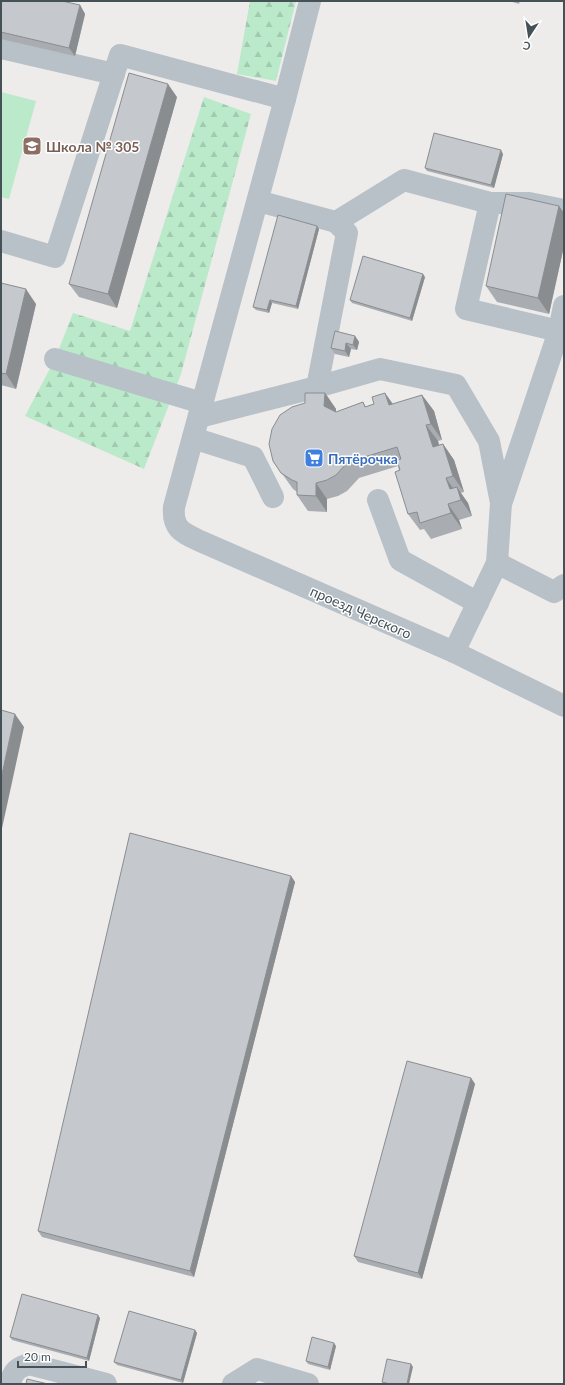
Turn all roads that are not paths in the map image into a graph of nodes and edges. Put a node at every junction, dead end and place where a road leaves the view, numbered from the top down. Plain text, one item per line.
1 (310, 1) edge
2 (1, 48) edge
3 (114, 74) junction
4 (285, 99) junction
5 (258, 201) junction
6 (490, 203) junction
7 (564, 210) edge
8 (336, 222) junction
9 (1, 241) edge
10 (564, 306) edge
11 (559, 332) junction
12 (55, 359) dead end
13 (317, 387) junction
14 (200, 410) junction
15 (193, 438) junction
16 (273, 497) dead end
17 (378, 500) dead end
18 (501, 503) junction
19 (497, 563) junction
20 (561, 593) edge
21 (478, 603) junction
22 (454, 652) junction
23 (564, 706) edge
24 (10, 1384) edge
25 (106, 1384) edge
26 (232, 1384) edge
27 (308, 1384) edge

1 - 4 street
2 - 3 street
3 - 4 street
3 - 9 street
4 - 5 street
5 - 8 street
5 - 14 street
6 - 7 street
6 - 8 street
6 - 11 street
8 - 13 street
10 - 11 street
11 - 18 street
12 - 14 street
13 - 14 street
13 - 18 street
14 - 15 street
15 - 16 street
15 - 22 street, проезд Черского
17 - 21 street
18 - 19 street
19 - 20 street
19 - 21 street
21 - 22 street
22 - 23 street, проезд Черского
24 - 25 street
26 - 27 street

